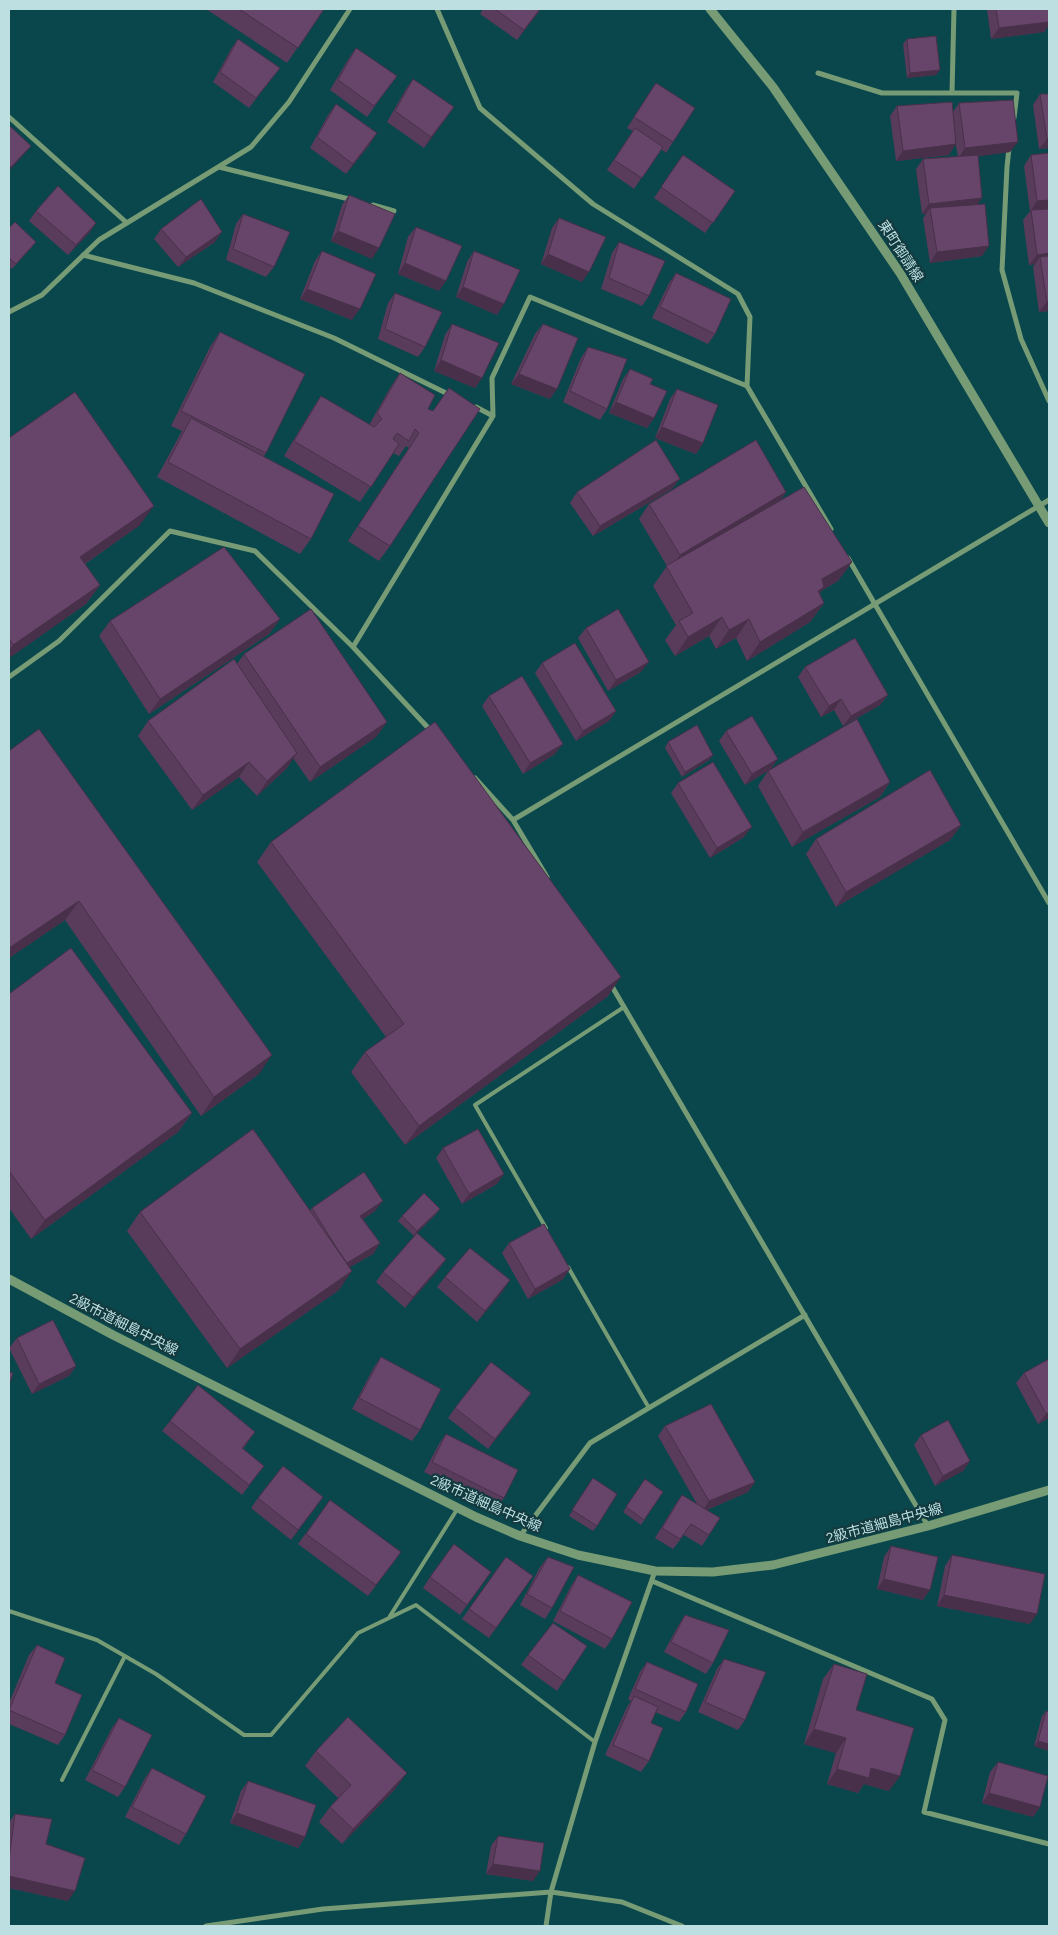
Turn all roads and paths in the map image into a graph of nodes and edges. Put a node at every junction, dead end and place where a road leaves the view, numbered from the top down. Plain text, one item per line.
1 (350, 9) edge
2 (437, 9) edge
3 (710, 9) edge
4 (954, 9) edge
5 (818, 73) dead end
6 (952, 93) junction
7 (9, 117) edge
8 (1013, 121) edge
9 (1011, 140) edge
10 (219, 167) junction
11 (359, 201) edge
12 (368, 204) edge
13 (394, 211) edge
14 (127, 223) junction
15 (83, 255) junction
16 (9, 312) edge
17 (746, 386) junction
18 (458, 399) edge
19 (1049, 401) edge
20 (467, 403) edge
21 (493, 416) junction
22 (1049, 500) edge
23 (1039, 505) junction
24 (1049, 523) edge
25 (835, 537) edge
26 (845, 554) edge
27 (874, 604) junction
28 (353, 647) junction
29 (9, 677) edge
30 (433, 733) edge
31 (473, 776) edge
32 (513, 820) junction
33 (549, 879) edge
34 (1049, 903) edge
35 (609, 982) edge
36 (624, 1007) junction
37 (549, 1235) edge
38 (564, 1261) edge
39 (9, 1279) edge
40 (805, 1315) junction
41 (649, 1408) junction
42 (1049, 1490) edge
43 (458, 1508) junction
44 (928, 1526) junction
45 (520, 1536) junction
46 (655, 1571) junction
47 (652, 1581) junction
48 (9, 1611) edge
49 (389, 1618) junction
50 (124, 1656) junction
51 (595, 1742) junction
52 (62, 1780) dead end
53 (1049, 1844) edge
54 (551, 1892) junction
55 (206, 1926) edge
56 (546, 1926) edge
57 (682, 1926) edge

1 - 10 street
2 - 17 street
3 - 23 street, 東町御請線
4 - 6 street
5 - 6 street
6 - 8 street
7 - 14 street
9 - 19 street
10 - 11 street
10 - 14 street
12 - 13 street
14 - 15 street
15 - 16 street
15 - 18 street
17 - 21 street
17 - 25 street
20 - 21 street
21 - 28 street
22 - 23 street
23 - 24 street, 東町御請線
23 - 27 street
26 - 27 street
27 - 32 street
27 - 34 street
28 - 29 street
28 - 30 street
31 - 32 street
32 - 33 street
35 - 36 street
36 - 37 lane
36 - 40 street
38 - 41 lane
39 - 43 street, 2級市道細島中央線
40 - 41 street
40 - 44 street
41 - 45 street
42 - 44 street, 2級市道細島中央線
43 - 45 street, 2級市道細島中央線
43 - 49 lane
44 - 46 street, 2級市道細島中央線
45 - 46 street, 2級市道細島中央線
46 - 47 street
47 - 51 street
47 - 53 street
48 - 50 lane
49 - 50 lane
49 - 51 lane
50 - 52 lane
51 - 54 street
54 - 55 street
54 - 56 street
54 - 57 street

